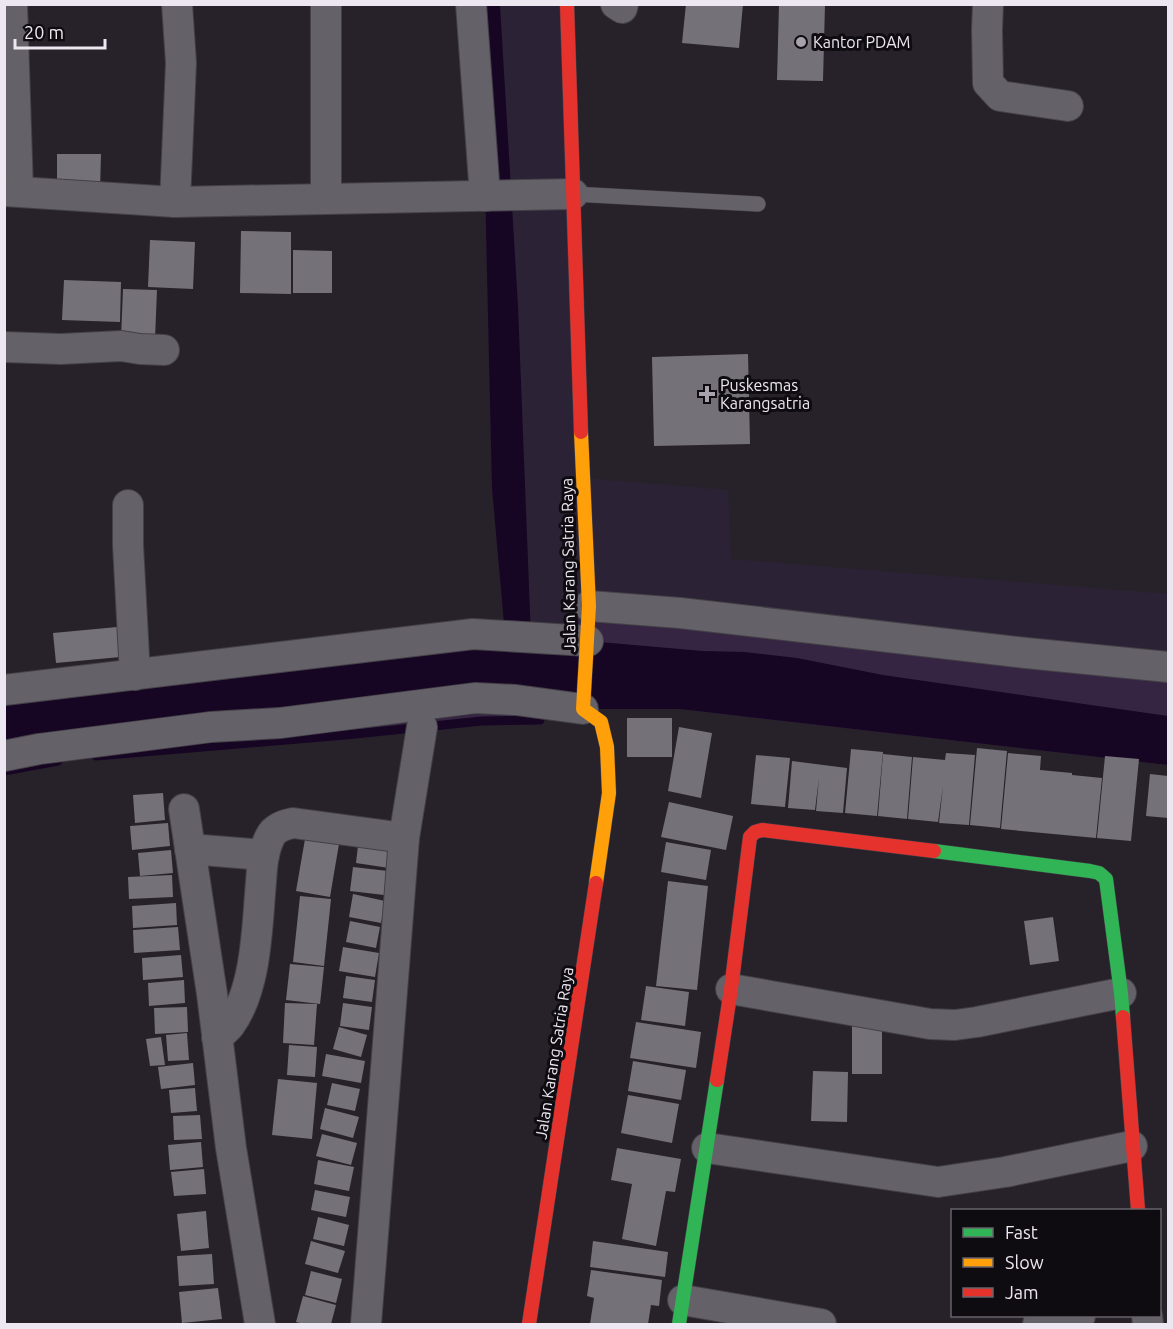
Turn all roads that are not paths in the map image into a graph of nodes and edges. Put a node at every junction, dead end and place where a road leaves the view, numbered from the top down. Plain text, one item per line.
1 (12, 4) edge
2 (177, 4) edge
3 (326, 4) edge
4 (471, 4) edge
5 (567, 4) edge
6 (616, 4) edge
7 (623, 4) edge
8 (988, 4) edge
9 (1068, 106) dead end
10 (11, 191) edge
11 (573, 194) junction
12 (485, 196) junction
13 (326, 199) junction
14 (175, 202) junction
15 (758, 204) dead end
16 (4, 347) edge
17 (164, 350) dead end
18 (128, 505) dead end
19 (589, 606) junction
20 (588, 641) junction
21 (1168, 667) edge
22 (135, 675) junction
23 (4, 690) edge
24 (583, 709) junction
25 (422, 727) dead end
26 (4, 756) edge
27 (183, 809) dead end
28 (404, 838) junction
29 (189, 849) junction
30 (264, 855) junction
31 (731, 989) junction
32 (1121, 993) junction
33 (217, 1037) junction
34 (1132, 1146) junction
35 (707, 1148) junction
36 (1138, 1209) edge
37 (681, 1312) edge
38 (1075, 1317) edge
39 (260, 1324) edge
40 (366, 1324) edge
41 (529, 1324) edge
42 (821, 1324) edge
43 (1038, 1324) edge

1 - 10 street
2 - 14 street
3 - 13 street
4 - 12 street
5 - 11 street, Jalan Karang Satria Raya
6 - 7 street
8 - 9 street
10 - 14 street
11 - 12 street
11 - 15 lane
11 - 19 street, Jalan Karang Satria Raya
12 - 13 street
13 - 14 street
16 - 17 street
18 - 22 street
19 - 20 street, Jalan Karang Satria Raya
19 - 21 street
20 - 22 street
20 - 24 street, Jalan Karang Satria Raya
22 - 23 street
24 - 26 street
24 - 41 street, Jalan Karang Satria Raya
25 - 28 street
27 - 29 street
28 - 30 street
28 - 40 street
29 - 30 street
29 - 33 street
30 - 33 street
31 - 32 street
31 - 32 street
31 - 35 street
32 - 34 street
33 - 39 street
34 - 35 street
34 - 36 street
35 - 37 street
37 - 42 street
38 - 43 street

